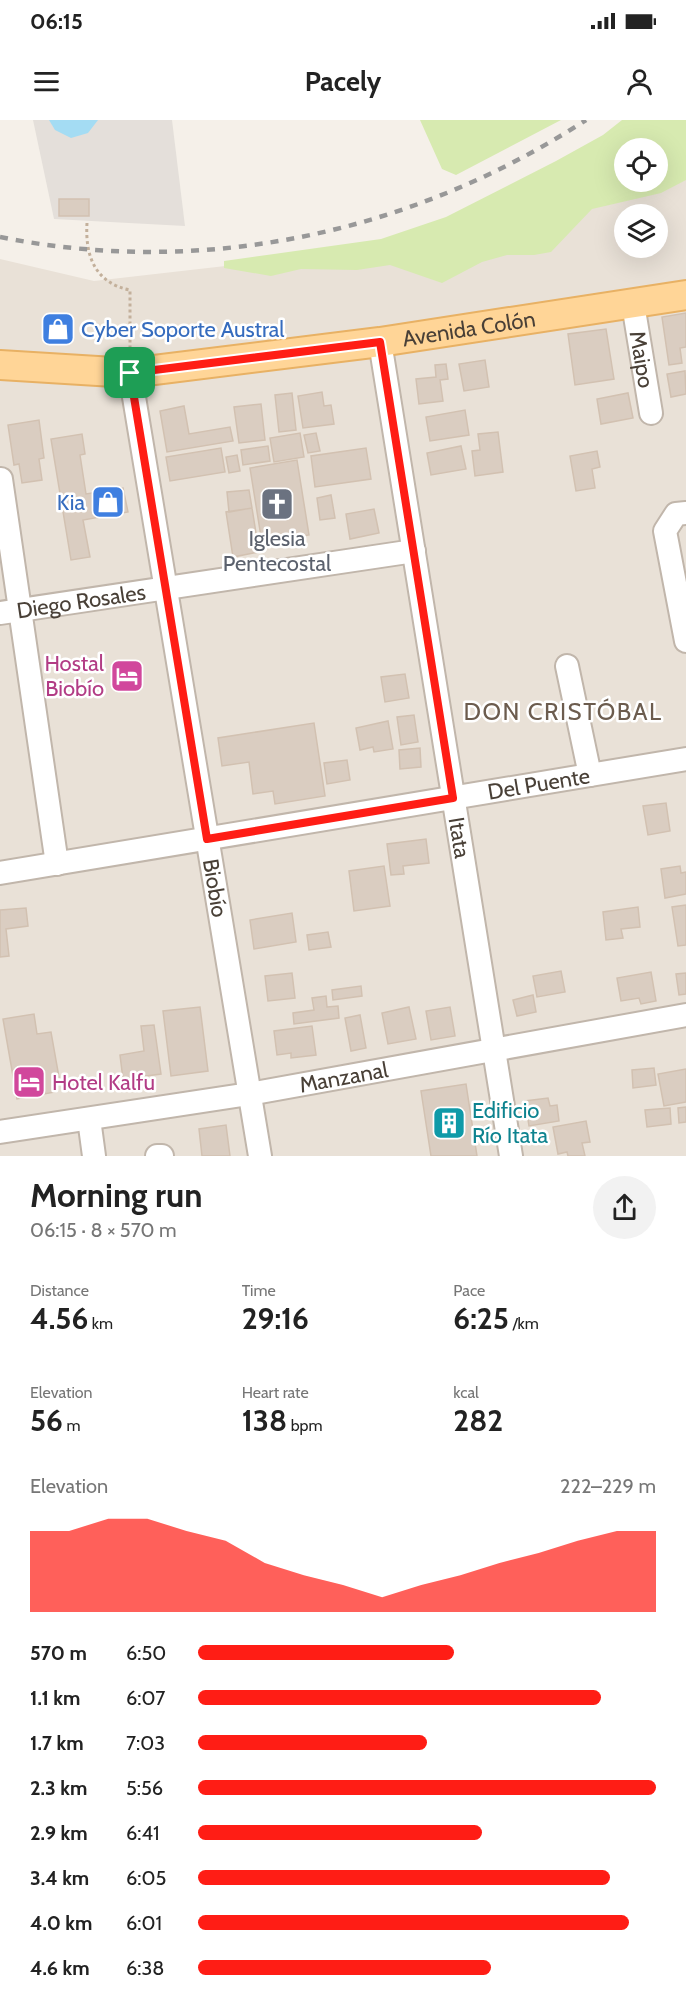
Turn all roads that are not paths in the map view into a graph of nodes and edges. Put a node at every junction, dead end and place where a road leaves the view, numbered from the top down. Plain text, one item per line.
1 (686, 295) edge
2 (633, 304) junction
3 (380, 342) junction
4 (0, 365) edge
5 (130, 373) junction
6 (651, 413) dead end
7 (1, 478) edge
8 (681, 513) edge
9 (414, 551) junction
10 (166, 588) junction
11 (10, 612) edge
12 (686, 641) edge
13 (567, 666) dead end
14 (686, 759) edge
15 (590, 776) junction
16 (453, 798) junction
17 (207, 839) junction
18 (57, 864) junction
19 (0, 873) edge
20 (686, 1015) edge
21 (494, 1050) junction
22 (249, 1094) junction
23 (89, 1119) junction
24 (0, 1132) edge
25 (94, 1156) edge
26 (157, 1156) edge
27 (162, 1156) edge
28 (260, 1156) edge
29 (511, 1156) edge

1 - 2 main road, Avenida Colón
2 - 3 main road, Avenida Colón
2 - 6 street, Maipo
3 - 5 main road, Avenida Colón
3 - 9 street, Itata
4 - 5 main road, Avenida Colón
5 - 10 street, Biobío
7 - 11 street
8 - 12 street
9 - 10 street, Diego Rosales
9 - 16 street, Itata
10 - 11 street, Diego Rosales
10 - 17 street, Biobío
11 - 18 street
13 - 15 street
14 - 15 street, Del Puente
15 - 16 street, Del Puente
16 - 17 street, Del Puente
16 - 21 street, Itata
17 - 18 street, Del Puente
17 - 22 street, Biobío
18 - 19 street, Del Puente
20 - 21 street, Manzanal
21 - 22 street, Manzanal
21 - 29 street, Itata
22 - 23 street, Manzanal
22 - 28 street, Biobío
23 - 24 street, Manzanal
23 - 25 street
26 - 27 street

